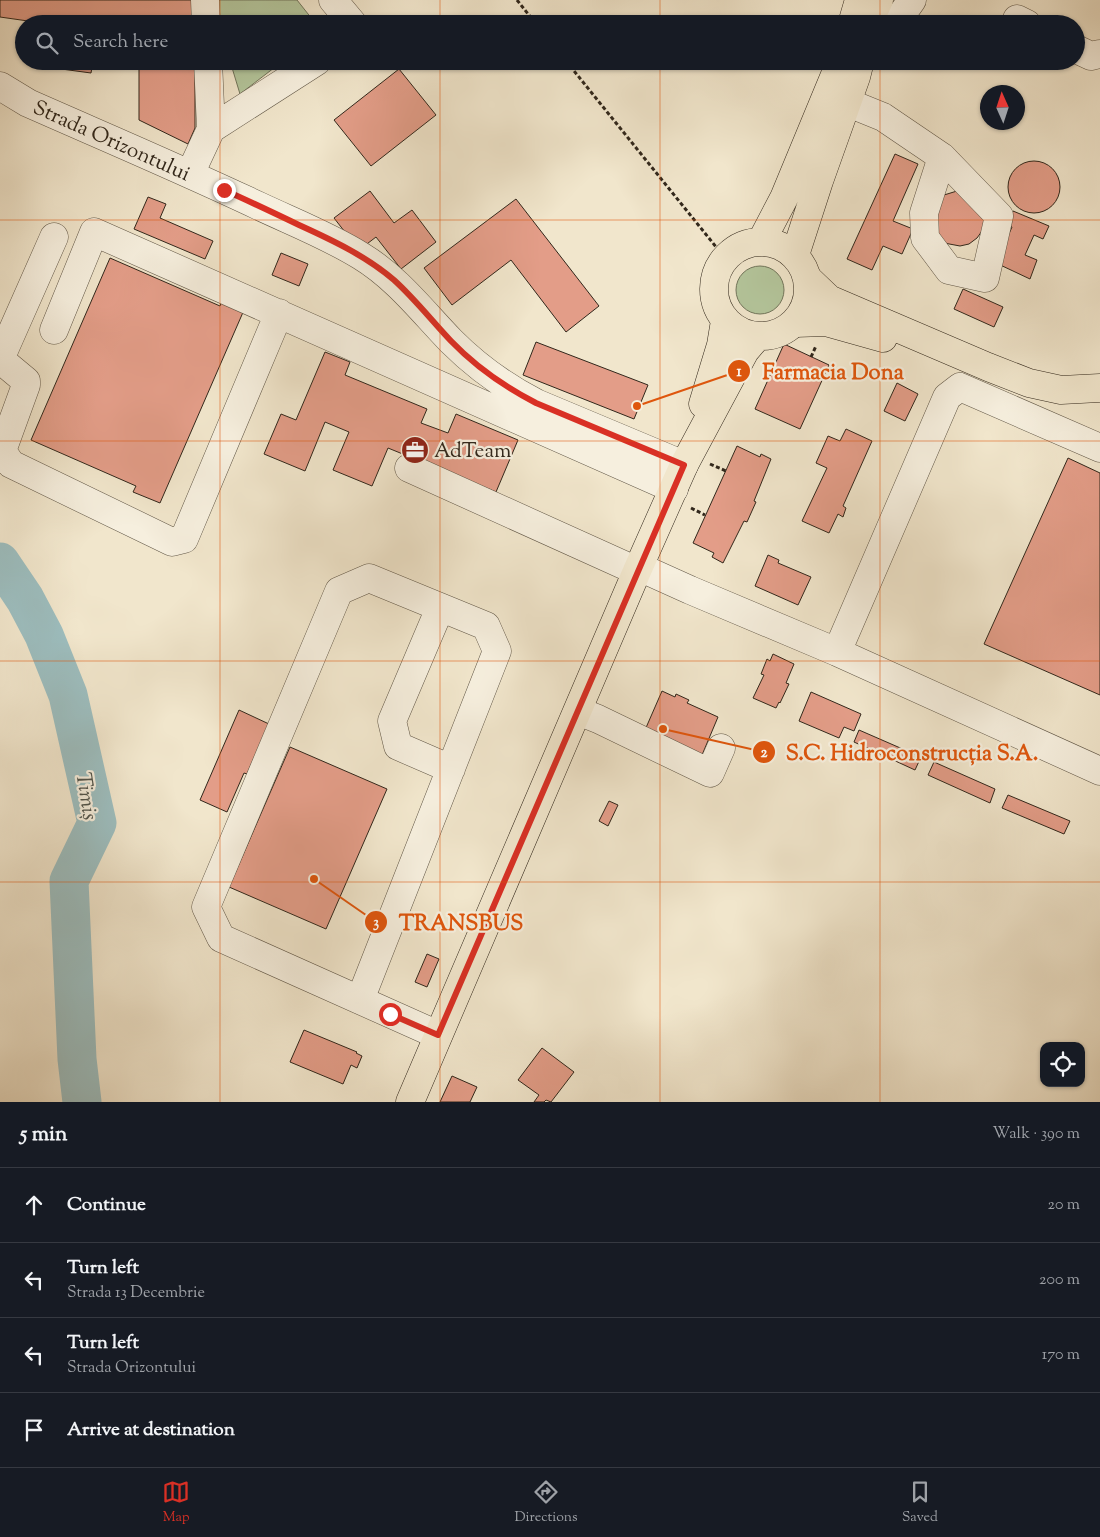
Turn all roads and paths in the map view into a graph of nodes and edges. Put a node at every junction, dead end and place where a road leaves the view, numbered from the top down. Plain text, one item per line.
1 (205, 0) edge
2 (333, 0) edge
3 (517, 0) edge
4 (859, 0) edge
5 (879, 0) edge
6 (912, 0) edge
7 (206, 15) edge
8 (346, 15) edge
9 (529, 15) edge
10 (855, 15) edge
11 (872, 15) edge
12 (901, 15) edge
13 (1085, 53) edge
14 (1100, 54) edge
15 (208, 70) edge
16 (303, 70) edge
17 (573, 70) edge
18 (848, 70) edge
19 (850, 70) edge
20 (0, 86) edge
21 (846, 102) junction
22 (211, 129) junction
23 (942, 157) dead end
24 (190, 174) junction
25 (54, 237) dead end
26 (761, 242) junction
27 (795, 256) junction
28 (725, 258) junction
29 (808, 279) junction
30 (279, 313) junction
31 (725, 321) junction
32 (795, 323) junction
33 (54, 330) dead end
34 (757, 337) junction
35 (988, 367) junction
36 (1100, 388) edge
37 (1100, 448) edge
38 (409, 468) dead end
39 (726, 471) dead end
40 (687, 480) junction
41 (705, 516) dead end
42 (638, 569) junction
43 (440, 608) junction
44 (837, 652) junction
45 (578, 711) junction
46 (721, 748) dead end
47 (450, 769) junction
48 (1100, 771) edge
49 (360, 1000) junction
50 (438, 1035) junction
51 (410, 1102) edge

1 - 7 street
2 - 8 street
3 - 9 path
4 - 10 main road
5 - 11 main road
6 - 12 street
13 - 14 street
15 - 22 street
16 - 22 street
17 - 28 path
18 - 26 main road
19 - 21 main road
20 - 24 street, Strada Orizontului
21 - 23 street
21 - 27 main road
22 - 24 street
24 - 40 street, Strada Orizontului
25 - 30 street
26 - 27 main road
26 - 28 main road
27 - 29 main road
28 - 31 main road
29 - 32 main road
29 - 35 main road
30 - 33 street
30 - 40 street
31 - 34 main road
31 - 40 main road
32 - 34 main road
32 - 35 main road
34 - 40 main road
35 - 36 main road
37 - 44 street
38 - 42 street
39 - 40 path
40 - 41 path
40 - 42 main road
42 - 44 street
42 - 45 main road
43 - 47 street
43 - 47 street
43 - 49 street
44 - 48 street
45 - 46 street
45 - 50 main road
47 - 49 street
49 - 50 street
50 - 51 main road

